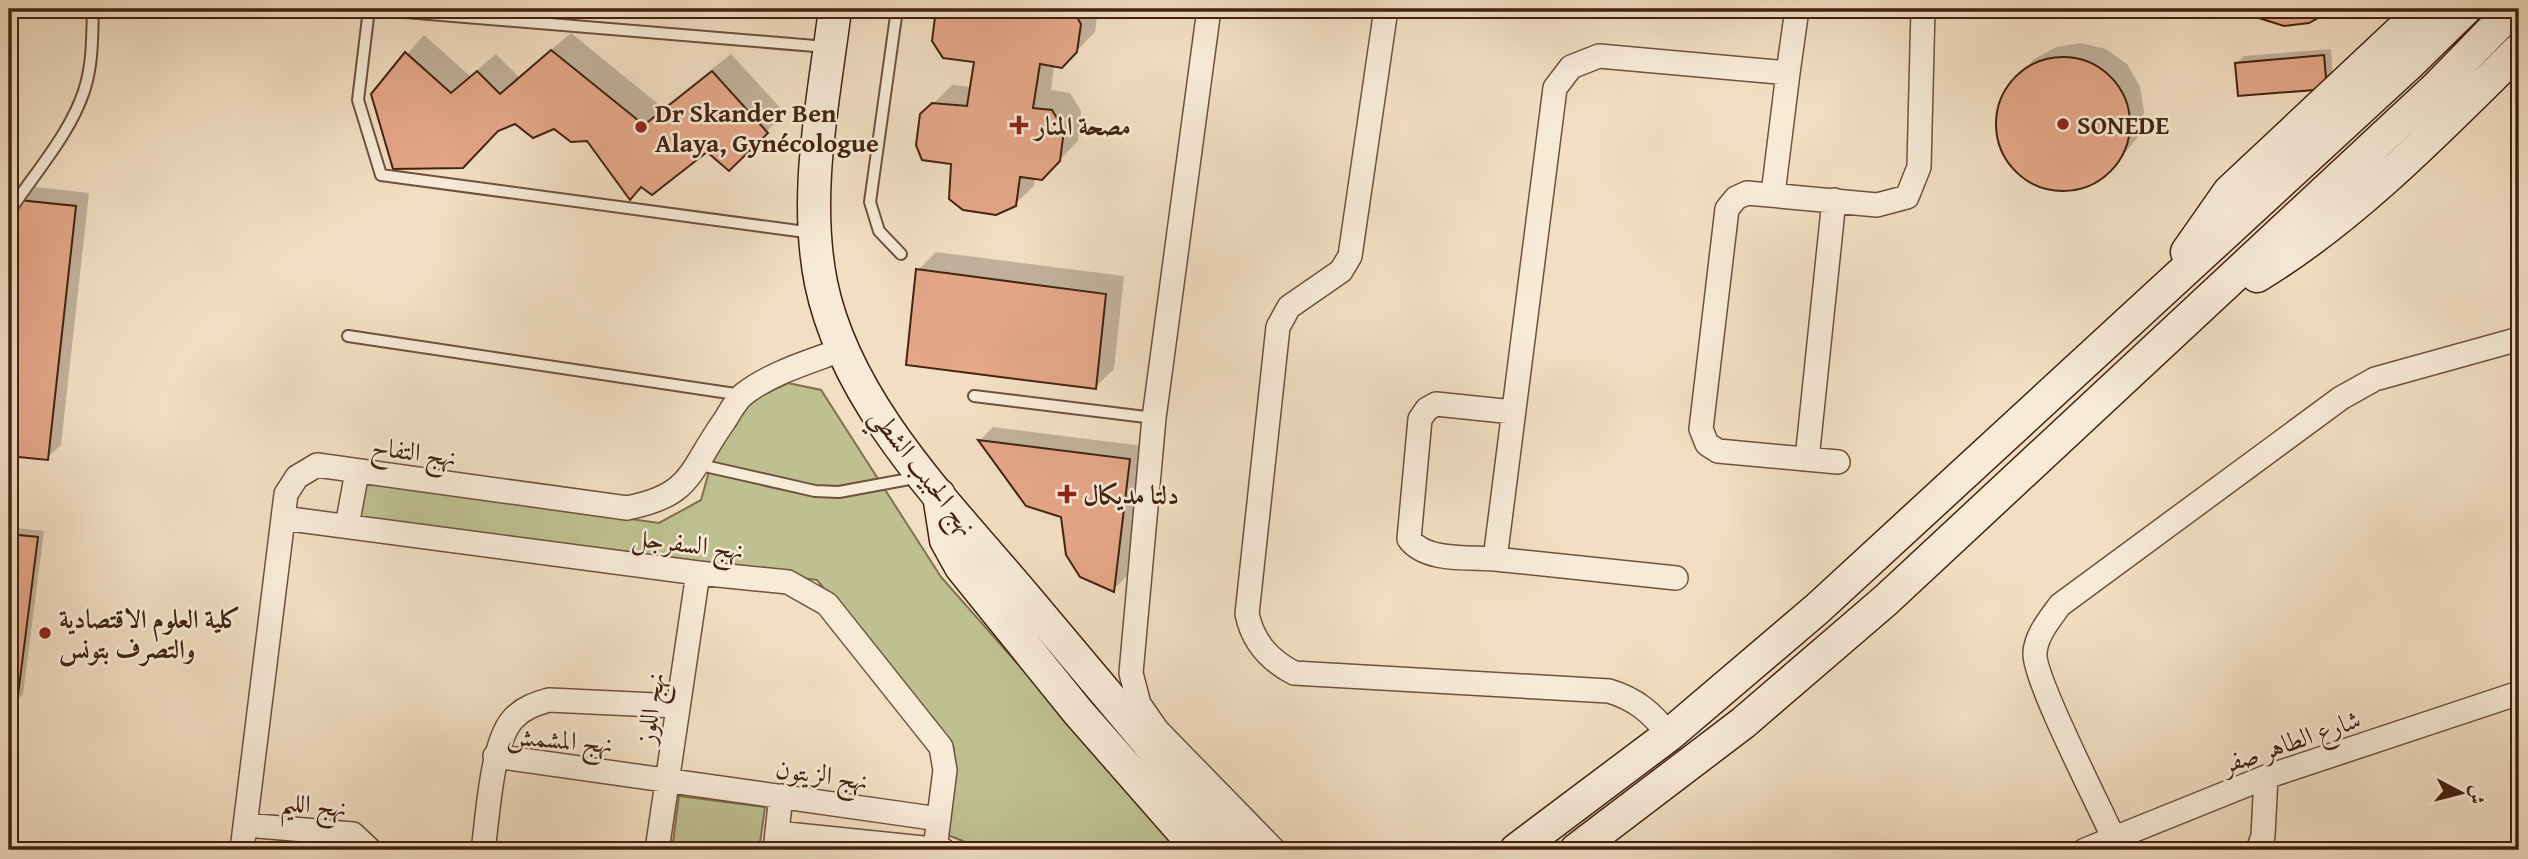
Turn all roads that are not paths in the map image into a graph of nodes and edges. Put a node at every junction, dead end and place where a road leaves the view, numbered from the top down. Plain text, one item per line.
1 (93, 9) edge
2 (835, 9) edge
3 (897, 9) edge
4 (1209, 9) edge
5 (1386, 9) edge
6 (1797, 9) edge
7 (1923, 9) edge
8 (2424, 9) edge
9 (2465, 9) edge
10 (2513, 9) edge
11 (830, 47) junction
12 (2519, 50) edge
13 (1788, 73) junction
14 (1773, 194) junction
15 (1834, 200) junction
16 (9, 212) edge
17 (815, 233) junction
18 (901, 254) dead end
19 (2174, 278) junction
20 (2206, 303) junction
21 (348, 336) dead end
22 (2519, 339) edge
23 (841, 350) junction
24 (742, 395) junction
25 (974, 396) dead end
26 (1513, 412) junction
27 (1154, 418) junction
28 (1807, 459) junction
29 (1838, 463) dead end
30 (696, 464) junction
31 (357, 472) junction
32 (932, 485) junction
33 (283, 518) junction
34 (347, 526) junction
35 (1495, 559) junction
36 (698, 573) junction
37 (1676, 578) dead end
38 (2519, 692) edge
39 (677, 706) junction
40 (1669, 735) junction
41 (495, 756) junction
42 (2266, 778) junction
43 (668, 779) junction
44 (781, 796) junction
45 (939, 818) junction
46 (245, 825) junction
47 (776, 841) edge
48 (2118, 844) edge
49 (242, 850) edge
50 (370, 850) edge
51 (483, 850) edge
52 (657, 850) edge
53 (939, 850) edge
54 (1199, 850) edge
55 (1238, 850) edge
56 (1275, 850) edge
57 (1516, 850) edge
58 (1576, 850) edge
59 (2085, 850) edge
60 (2258, 850) edge

1 - 16 lane
2 - 11 street, نهج الحبيب الشطي
3 - 18 lane
4 - 27 street
5 - 40 street
6 - 13 street
7 - 15 street
8 - 19 street
9 - 19 street
10 - 20 street
11 - 17 street, نهج الحبيب الشطي
11 - 17 lane
12 - 20 street
13 - 14 street
13 - 26 street
14 - 15 street
14 - 28 street
15 - 28 street
17 - 23 street, نهج الحبيب الشطي
19 - 40 street
20 - 58 street
21 - 24 lane
22 - 48 street
23 - 24 street, نهج التفاح
23 - 32 street, نهج الحبيب الشطي
24 - 30 street, نهج التفاح
25 - 27 lane
26 - 35 street
26 - 35 street
27 - 56 street
28 - 29 street
30 - 31 street, نهج التفاح
30 - 32 lane
31 - 33 street, نهج التفاح
31 - 34 street
32 - 54 street
32 - 55 street, نهج الحبيب الشطي
33 - 34 street, نهج السفرجل
33 - 46 street, نهج التفاح
34 - 36 street, نهج السفرجل
35 - 37 street
36 - 39 street, نهج اللوز
36 - 45 street, نهج السفرجل
38 - 42 street, شارع الطاهر صفر
39 - 41 street
39 - 43 street, نهج اللوز
40 - 57 street
41 - 43 street, نهج المشمش
41 - 51 street, نهج المشمش
42 - 48 street, شارع الطاهر صفر
42 - 60 street
43 - 44 street, نهج الزيتون
43 - 52 street, نهج اللوز
44 - 45 street, نهج الزيتون
44 - 47 street
45 - 53 street
46 - 49 street, نهج التفاح
46 - 50 street, نهج الليم
47 - 53 street
48 - 59 street, شارع الطاهر صفر

